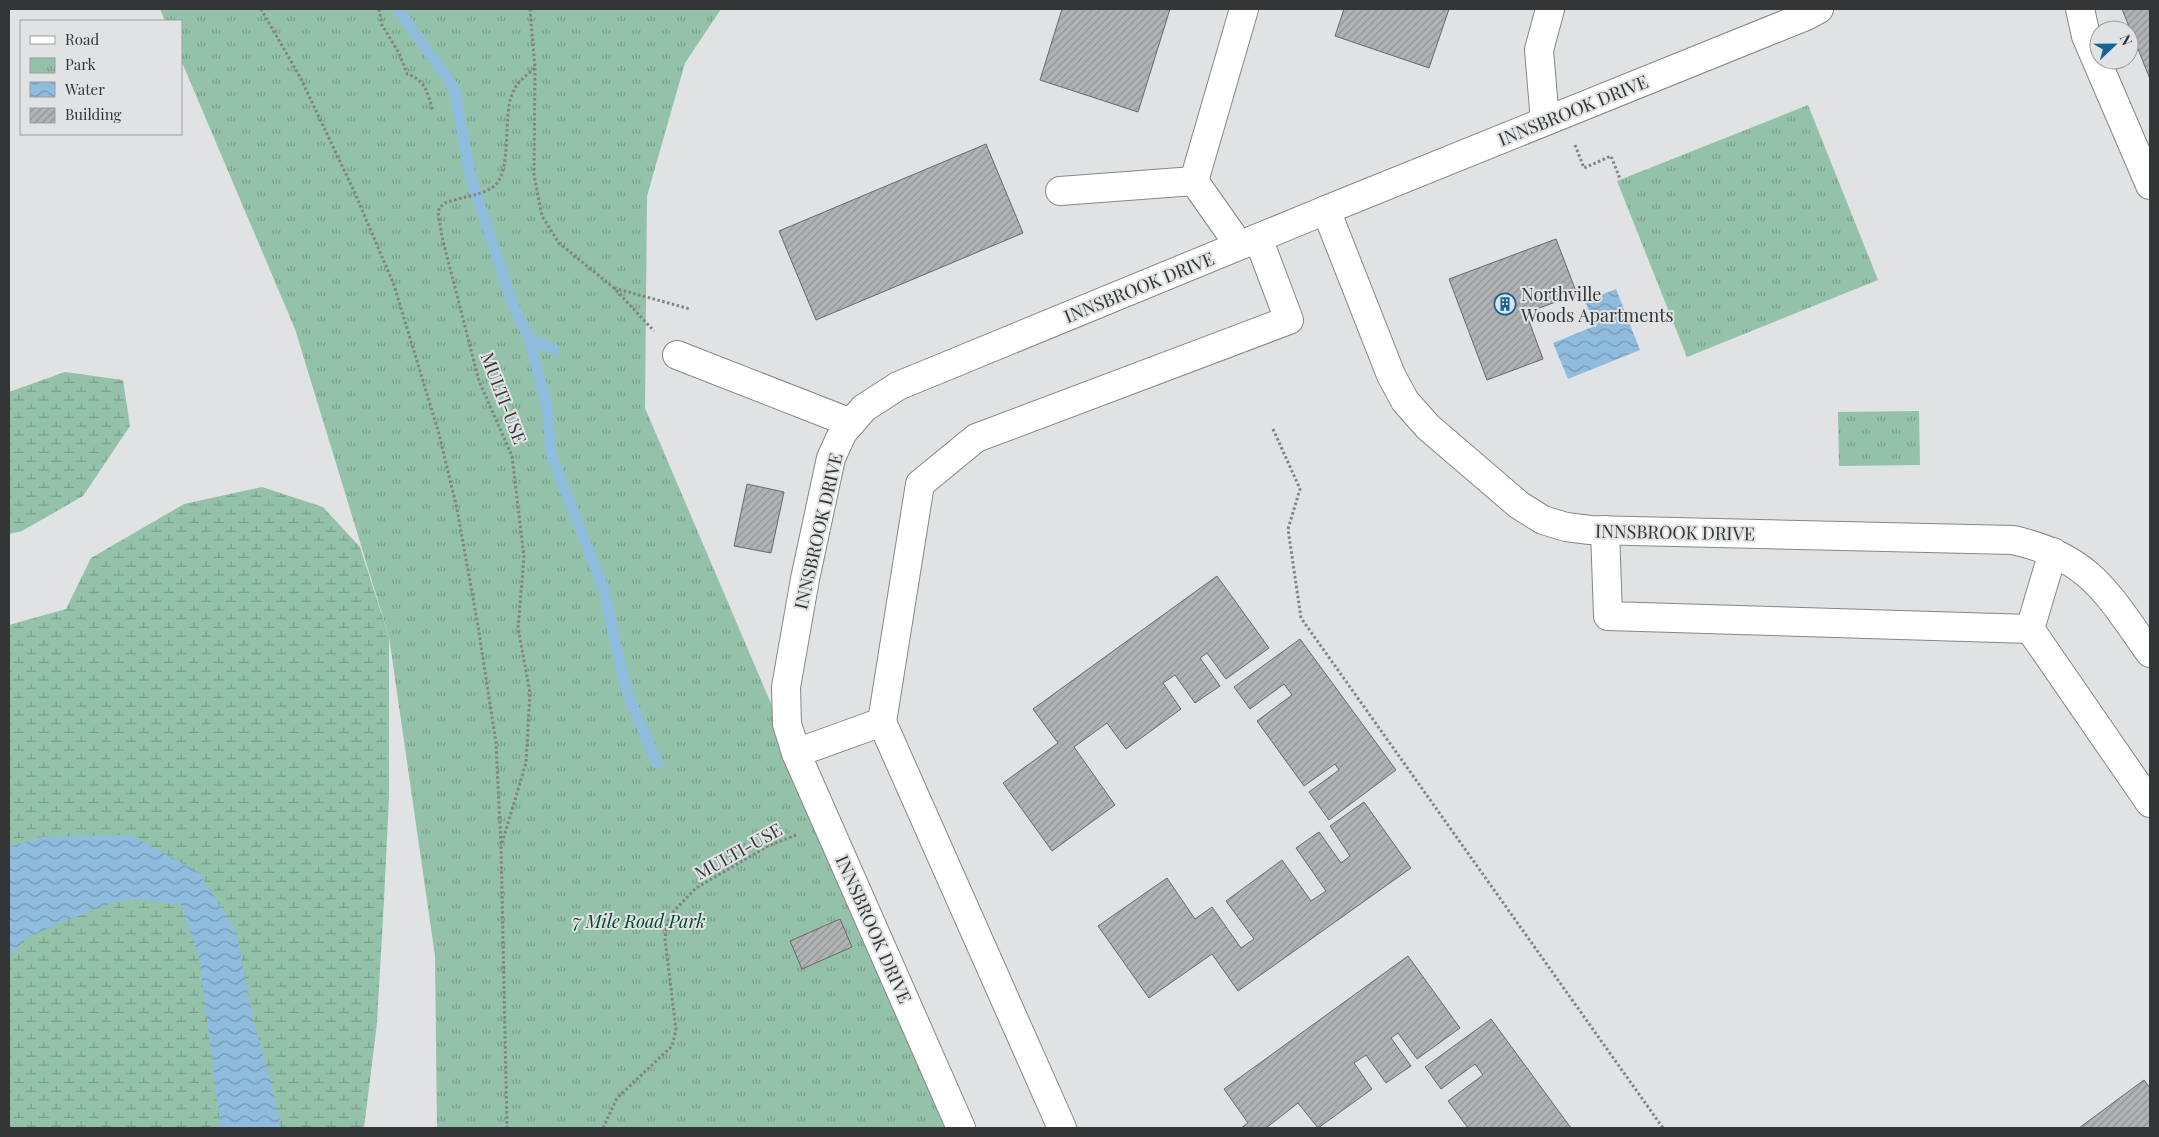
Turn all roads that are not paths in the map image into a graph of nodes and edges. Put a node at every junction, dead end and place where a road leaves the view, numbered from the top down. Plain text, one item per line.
1 (1244, 9) edge
2 (1550, 9) edge
3 (1820, 9) edge
4 (2080, 9) edge
5 (1554, 118) junction
6 (1194, 181) junction
7 (2150, 185) edge
8 (1060, 191) dead end
9 (1326, 210) junction
10 (1249, 242) junction
11 (677, 355) road end
12 (851, 423) junction
13 (1605, 530) junction
14 (2054, 552) junction
15 (2030, 629) junction
16 (2150, 653) edge
17 (882, 722) junction
18 (796, 753) junction
19 (2150, 803) edge
20 (961, 1128) edge
21 (1062, 1128) edge

1 - 6 street
2 - 5 street
3 - 5 street, INNSBROOK DRIVE
4 - 7 street
5 - 9 street, INNSBROOK DRIVE
6 - 8 street
6 - 10 street
9 - 10 street, INNSBROOK DRIVE
9 - 13 street, INNSBROOK DRIVE
10 - 12 street, INNSBROOK DRIVE
10 - 17 street
11 - 12 street
12 - 18 street, INNSBROOK DRIVE
13 - 14 street, INNSBROOK DRIVE
13 - 15 street
14 - 15 street
14 - 16 street, INNSBROOK DRIVE
15 - 19 street
17 - 18 street
17 - 21 street
18 - 20 street, INNSBROOK DRIVE

